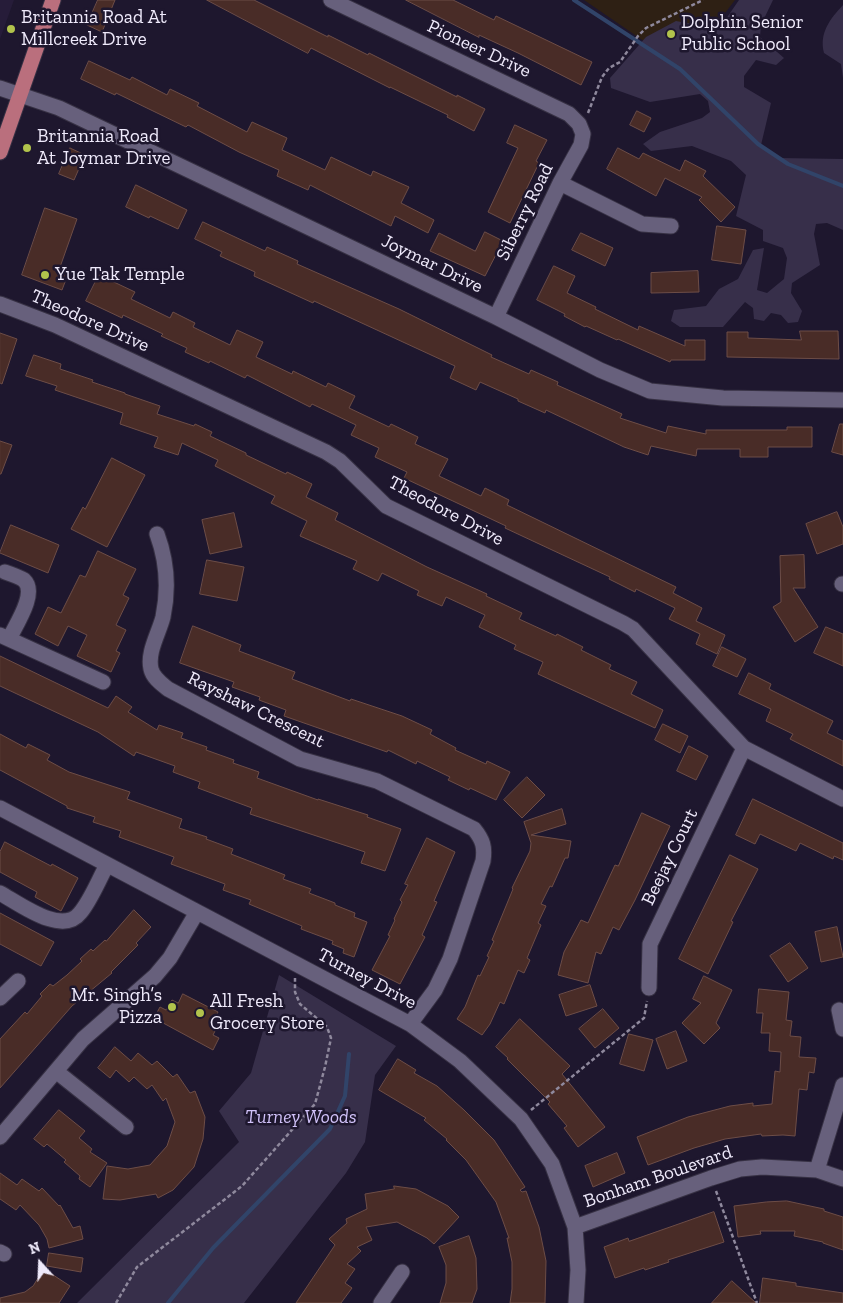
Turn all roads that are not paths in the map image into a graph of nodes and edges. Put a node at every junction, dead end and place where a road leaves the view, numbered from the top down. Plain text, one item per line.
1 (54, 0) edge
2 (331, 0) edge
3 (0, 88) edge
4 (20, 95) junction
5 (580, 124) joint
6 (0, 152) edge
7 (560, 183) junction
8 (671, 226) dead end
9 (0, 304) edge
10 (496, 317) junction
11 (843, 400) edge
12 (157, 534) dead end
13 (6, 572) dead end
14 (4, 637) edge
15 (103, 682) dead end
16 (744, 748) junction
17 (843, 799) edge
18 (0, 808) edge
19 (107, 865) junction
20 (0, 893) edge
21 (198, 912) junction
22 (18, 981) dead end
23 (649, 988) road end
24 (0, 998) edge
25 (839, 1010) dead end
26 (410, 1024) junction
27 (843, 1029) edge
28 (56, 1072) junction
29 (843, 1085) edge
30 (126, 1127) dead end
31 (0, 1137) edge
32 (817, 1170) junction
33 (843, 1179) edge
34 (575, 1227) junction
35 (402, 1272) dead end
36 (381, 1303) edge
37 (576, 1303) edge

1 - 4 main road
2 - 5 street, Pioneer Drive
3 - 4 street, Joymar Drive
4 - 6 main road
4 - 10 street, Joymar Drive
5 - 7 street, Siberry Road
7 - 8 street
7 - 10 street, Siberry Road
9 - 16 street, Theodore Drive
10 - 11 street, Joymar Drive
12 - 26 street, Rayshaw Crescent
13 - 14 street
14 - 15 street
16 - 17 street, Theodore Drive
16 - 23 street, Beejay Court
18 - 19 street, Turney Drive
19 - 20 street
19 - 21 street, Turney Drive
21 - 26 street, Turney Drive
21 - 28 street
22 - 24 street
25 - 27 street
26 - 34 street, Turney Drive
28 - 30 street
28 - 31 street
29 - 32 street
32 - 33 street, Bonham Boulevard
32 - 34 street, Bonham Boulevard
34 - 37 street, Turney Drive
35 - 36 street

